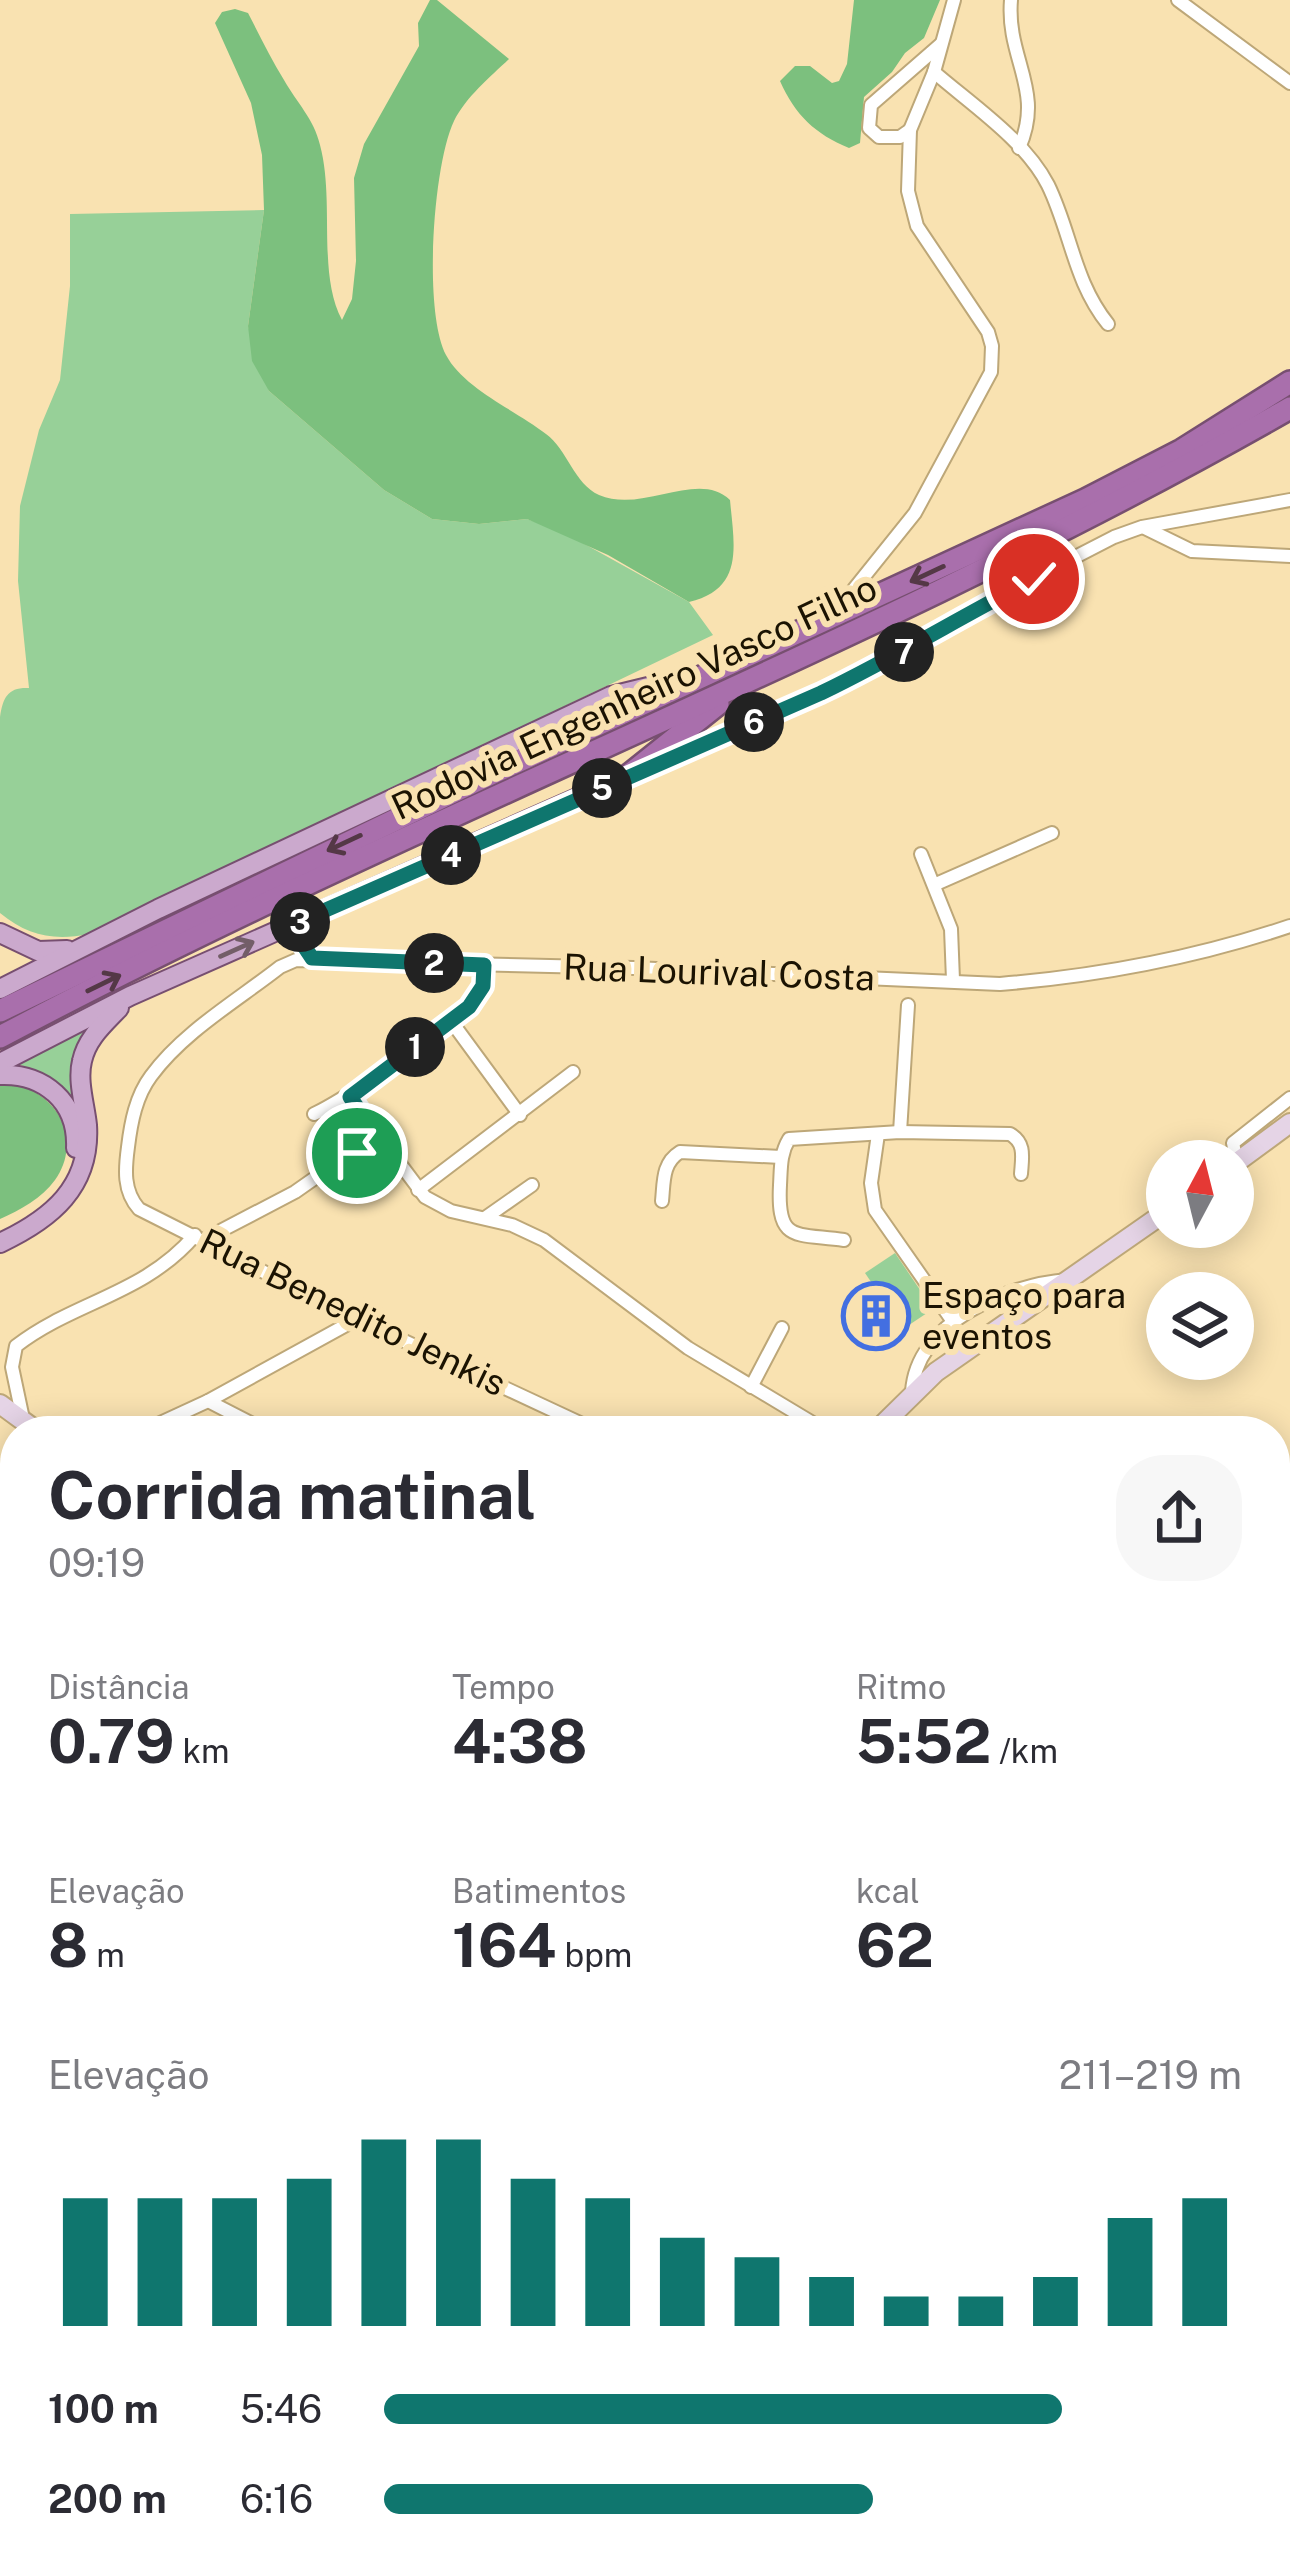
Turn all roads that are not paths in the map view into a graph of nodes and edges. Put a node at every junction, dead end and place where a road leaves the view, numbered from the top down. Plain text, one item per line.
1 (954, 0) edge
2 (1011, 0) edge
3 (1178, 0) edge
4 (942, 43) junction
5 (934, 72) junction
6 (1290, 83) edge
7 (910, 130) junction
8 (1019, 148) junction
9 (1108, 324) dead end
10 (1290, 382) edge
11 (1290, 407) edge
12 (1290, 500) edge
13 (1142, 526) junction
14 (1290, 556) edge
15 (854, 589) dead end
16 (726, 668) junction
17 (745, 683) junction
18 (700, 719) junction
19 (707, 742) junction
20 (629, 775) junction
21 (1052, 833) dead end
22 (921, 854) dead end
23 (936, 884) junction
24 (296, 923) junction
25 (1290, 926) edge
26 (0, 933) edge
27 (94, 942) junction
28 (312, 958) junction
29 (484, 965) junction
30 (952, 980) junction
31 (0, 988) edge
32 (130, 996) junction
33 (908, 1005) dead end
34 (0, 1011) edge
35 (452, 1021) junction
36 (0, 1037) edge
37 (0, 1063) edge
38 (573, 1072) dead end
39 (0, 1075) edge
40 (350, 1097) junction
41 (1290, 1098) edge
42 (314, 1114) dead end
43 (520, 1114) junction
44 (1290, 1123) edge
45 (900, 1132) junction
46 (878, 1134) junction
47 (1237, 1140) edge
48 (382, 1143) junction
49 (1254, 1149) edge
50 (781, 1156) junction
51 (1021, 1174) dead end
52 (532, 1186) dead end
53 (418, 1190) junction
54 (662, 1201) dead end
55 (485, 1218) junction
56 (172, 1225) joint
57 (1146, 1226) edge
58 (0, 1231) edge
59 (200, 1237) junction
60 (844, 1240) dead end
61 (0, 1243) edge
62 (1069, 1280) junction
63 (357, 1319) junction
64 (954, 1323) junction
65 (782, 1328) dead end
66 (751, 1387) junction
67 (912, 1392) junction
68 (208, 1400) junction
69 (27, 1416) edge
70 (174, 1416) edge
71 (238, 1416) edge
72 (566, 1416) edge
73 (800, 1416) edge
74 (890, 1416) edge

1 - 4 street
2 - 8 street
3 - 6 street
4 - 5 street
4 - 7 street
5 - 7 street
5 - 8 street
7 - 15 street
8 - 9 street
10 -> 16 highway, Rodovia Engenheiro Vasco Filho
11 - 17 highway, Rodovia Engenheiro Vasco Filho
12 - 13 street
13 - 14 street
13 - 19 street
16 - 27 main road
16 -> 34 highway, Rodovia Engenheiro Vasco Filho
17 - 18 highway
36 -> 17 highway, Rodovia Engenheiro Vasco Filho
18 - 19 highway
18 - 20 highway
19 - 20 street
20 - 24 main road
21 - 23 street
22 - 23 street
23 - 30 street
24 - 28 main road
32 -> 24 main road
25 - 30 street, Rua Lourival Costa
26 - 27 main road
27 - 31 main road
28 - 29 street, Rua Lourival Costa
28 - 56 street, Rua Lourival Costa
29 - 30 street, Rua Lourival Costa
29 - 35 street
32 - 37 main road
32 - 61 main road
33 - 45 street
35 - 40 street
35 - 43 street
38 - 43 street
39 - 58 main road
40 - 42 street
40 - 48 street
41 - 47 street
43 - 53 street
44 - 49 main road
45 - 46 street
45 - 51 street
46 - 50 street
46 - 64 street
48 - 53 street
48 - 59 street
50 - 54 street
50 - 60 street
52 - 55 street
53 - 55 street
55 - 66 street
56 - 59 street, Rua Benedito Jenkis
57 - 62 main road
59 - 63 street, Rua Benedito Jenkis
59 - 69 street
62 - 64 street
62 - 67 main road
63 - 68 street
63 - 72 street, Rua Benedito Jenkis
64 - 67 street
65 - 66 street
66 - 73 street
67 - 74 main road
68 - 70 street
68 - 71 street

